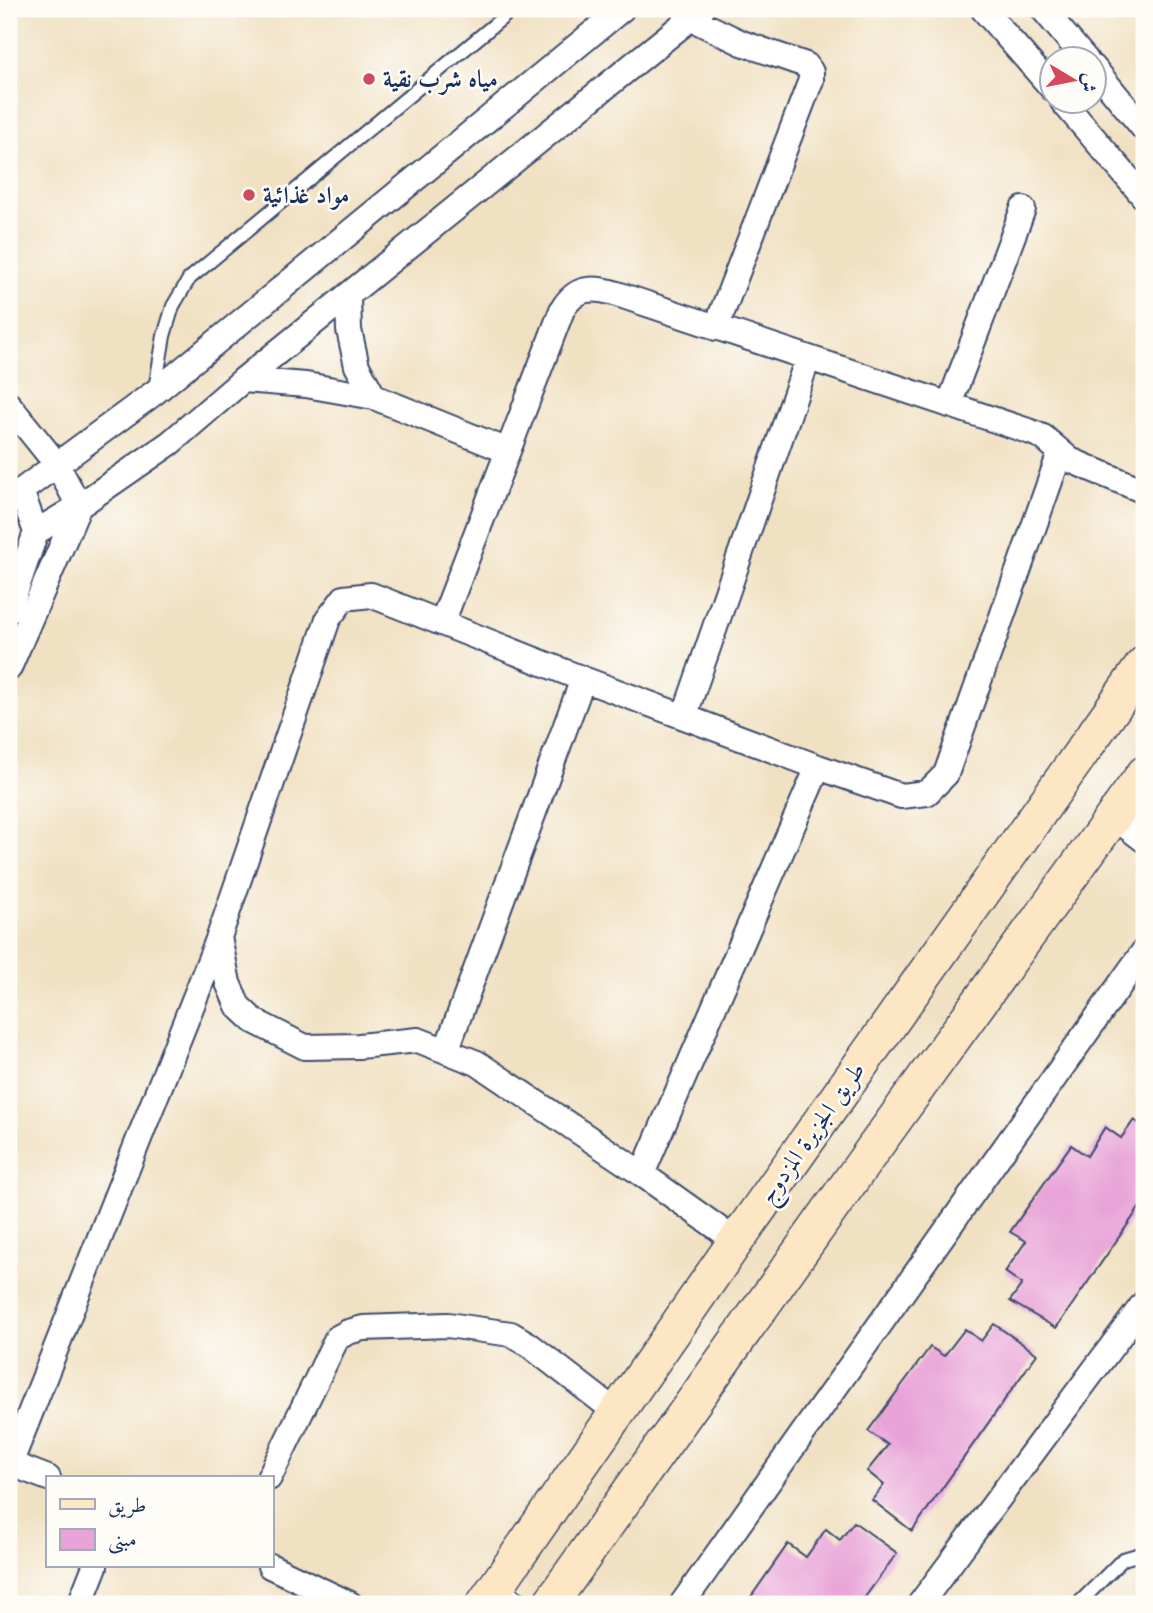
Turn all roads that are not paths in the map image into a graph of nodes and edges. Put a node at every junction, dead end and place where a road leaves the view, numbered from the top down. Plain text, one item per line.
1 (513, 9) edge
2 (622, 9) edge
3 (983, 9) edge
4 (1043, 9) edge
5 (696, 13) edge
6 (1074, 46) edge
7 (1038, 73) edge
8 (1108, 82) edge
9 (1075, 116) edge
10 (1141, 116) edge
11 (1144, 197) edge
12 (1023, 209) dead end
13 (348, 297) junction
14 (716, 328) junction
15 (808, 358) junction
16 (243, 380) junction
17 (154, 393) junction
18 (374, 397) junction
19 (9, 405) edge
20 (949, 405) junction
21 (508, 451) junction
22 (1060, 453) junction
23 (58, 466) junction
24 (15, 484) edge
25 (1144, 491) edge
26 (79, 506) junction
27 (36, 532) junction
28 (9, 610) edge
29 (442, 623) junction
30 (1144, 664) edge
31 (9, 668) edge
32 (583, 679) junction
33 (684, 716) junction
34 (818, 767) junction
35 (1144, 774) edge
36 (1114, 817) junction
37 (1144, 840) edge
38 (219, 936) junction
39 (1144, 951) edge
40 (446, 1051) junction
41 (642, 1174) junction
42 (736, 1241) junction
43 (1144, 1303) edge
44 (617, 1412) junction
45 (10, 1464) edge
46 (270, 1476) edge
47 (46, 1477) edge
48 (1144, 1553) edge
49 (273, 1567) edge
50 (94, 1568) edge
51 (498, 1599) edge
52 (80, 1604) edge
53 (350, 1604) edge
54 (550, 1604) edge
55 (682, 1604) edge
56 (920, 1604) edge
57 (1078, 1604) edge

1 - 17 lane
2 - 17 street
3 - 7 street
4 - 6 street
5 - 13 street
5 - 14 street
8 - 10 street
9 - 11 street
12 - 20 street
13 - 16 street
13 - 18 street
14 - 15 street
14 - 21 street
15 - 20 street
15 - 33 street
16 - 18 street
16 - 26 street
17 - 23 street
18 - 21 street
19 - 23 street
20 - 22 street
21 - 29 street
22 - 25 street
22 - 34 street
23 - 24 street
23 - 26 street
24 - 27 street
26 - 27 street
26 - 31 street
27 - 28 street
29 - 32 street
29 - 38 street
30 - 42 main road, طريق الجزيرة المزدوج
32 - 33 street
32 - 40 street
33 - 34 street
34 - 41 street
35 - 36 main road
36 - 37 street
36 - 54 main road
38 - 40 street
38 - 45 street
39 - 55 street
40 - 41 street
41 - 42 street
42 - 44 main road, طريق الجزيرة المزدوج
43 - 56 street
44 - 46 street
44 - 51 main road, طريق الجزيرة المزدوج
45 - 47 street
48 - 57 lane
49 - 53 street
50 - 52 street

